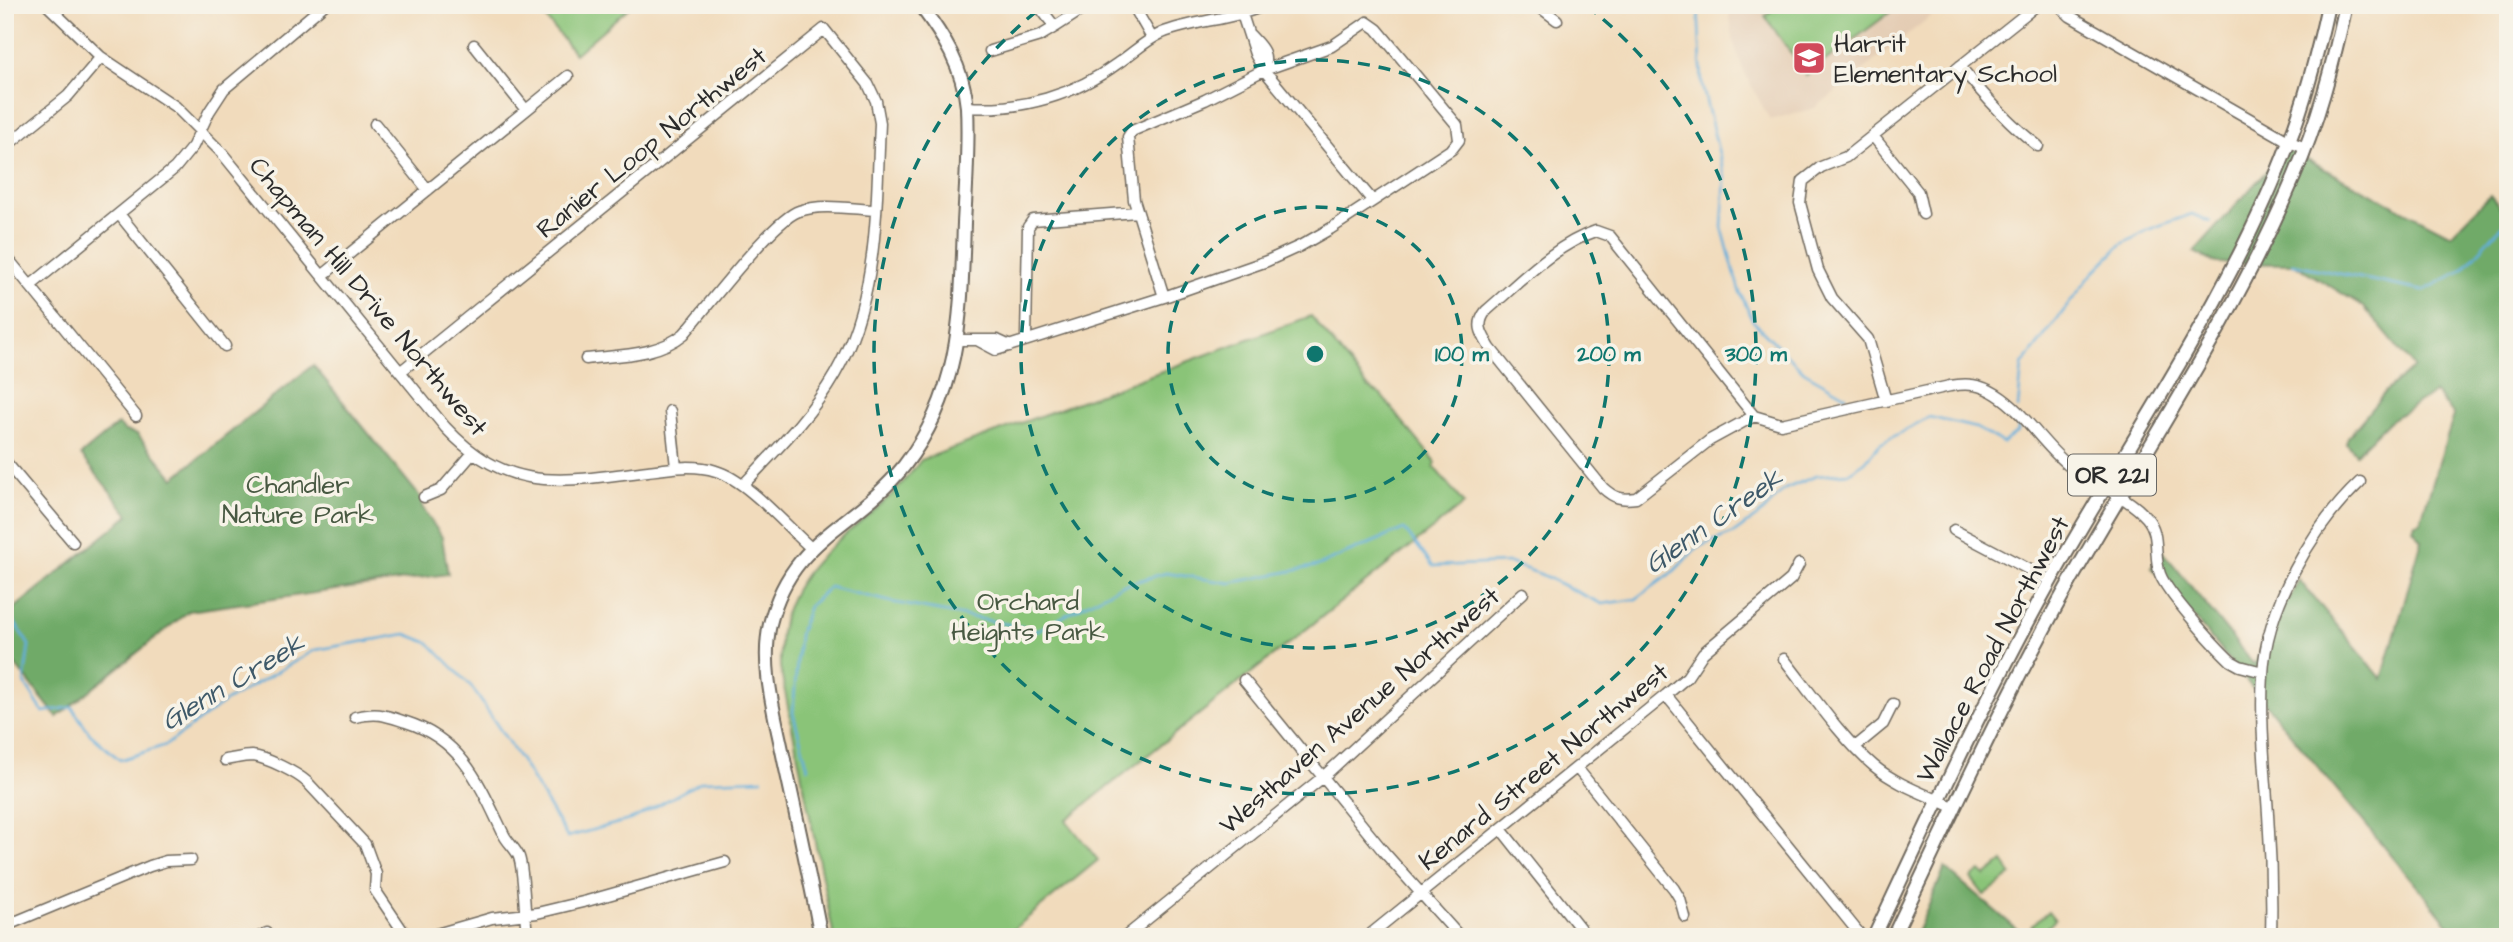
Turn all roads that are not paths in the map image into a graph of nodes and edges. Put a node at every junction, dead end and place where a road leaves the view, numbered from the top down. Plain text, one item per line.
1 (47, 5) edge
2 (324, 5) edge
3 (920, 5) edge
4 (1038, 5) edge
5 (1089, 5) edge
6 (1133, 5) edge
7 (1265, 5) edge
8 (1538, 5) edge
9 (2037, 5) edge
10 (2059, 5) edge
11 (2328, 5) edge
12 (2346, 5) edge
13 (1242, 14) junction
14 (1557, 20) dead end
15 (1055, 27) junction
16 (1152, 38) junction
17 (474, 44) dead end
18 (990, 51) dead end
19 (101, 57) junction
20 (1960, 66) junction
21 (1264, 70) junction
22 (568, 76) dead end
23 (967, 107) junction
24 (526, 110) junction
25 (375, 124) dead end
26 (200, 130) junction
27 (1873, 136) junction
28 (2290, 142) junction
29 (5, 146) edge
30 (2038, 146) dead end
31 (2305, 148) junction
32 (428, 190) junction
33 (1372, 200) junction
34 (876, 210) junction
35 (1137, 212) junction
36 (119, 214) junction
37 (1923, 214) dead end
38 (5, 255) edge
39 (322, 276) junction
40 (30, 286) junction
41 (1164, 297) junction
42 (1026, 339) junction
43 (957, 340) junction
44 (225, 346) dead end
45 (586, 359) dead end
46 (400, 372) junction
47 (1886, 401) junction
48 (670, 411) dead end
49 (136, 416) dead end
50 (1754, 416) junction
51 (472, 454) junction
52 (5, 461) edge
53 (676, 467) junction
54 (2360, 482) dead end
55 (743, 485) junction
56 (2104, 487) junction
57 (2119, 496) junction
58 (424, 497) dead end
59 (1954, 530) dead end
60 (73, 542) dead end
61 (811, 548) junction
62 (1800, 564) dead end
63 (2051, 580) junction
64 (1523, 593) dead end
65 (1784, 659) dead end
66 (2263, 672) junction
67 (1244, 680) dead end
68 (1666, 695) junction
69 (1893, 704) dead end
70 (355, 717) dead end
71 (1855, 747) junction
72 (225, 761) dead end
73 (1577, 768) junction
74 (1323, 777) junction
75 (1939, 800) junction
76 (1955, 808) junction
77 (1501, 829) junction
78 (191, 860) dead end
79 (725, 862) dead end
80 (1420, 894) junction
81 (525, 913) junction
82 (1685, 917) dead end
83 (5, 926) edge
84 (409, 937) edge
85 (426, 937) edge
86 (527, 937) edge
87 (821, 937) edge
88 (1125, 937) edge
89 (1367, 937) edge
90 (1460, 937) edge
91 (1587, 937) edge
92 (1862, 937) edge
93 (1874, 937) edge
94 (1892, 937) edge
95 (2271, 937) edge

1 - 19 street, Chapman Hill Drive Northwest
2 - 26 street
3 - 23 main road
4 - 15 street
5 - 15 street
6 - 16 street
7 - 13 street
8 - 14 street
9 - 20 street
10 - 28 street
11 - 28 main road, Wallace Road Northwest / OR 221
12 - 31 main road, Wallace Road Northwest / OR 221
13 - 16 street
13 - 21 street
15 - 18 street
16 - 23 street
17 - 24 street
19 - 26 street, Chapman Hill Drive Northwest
19 - 29 street
20 - 27 street
20 - 30 street
21 - 33 street
21 - 33 street
21 - 35 street
22 - 24 street
23 - 43 main road
24 - 32 street
25 - 32 street
26 - 36 street
26 - 39 street, Chapman Hill Drive Northwest
27 - 37 street
27 - 47 street
28 - 31 street
28 - 56 main road, Wallace Road Northwest / OR 221
31 - 57 main road, Wallace Road Northwest / OR 221
32 - 39 street
33 - 41 street
34 - 45 street
34 - 46 street, Ranier Loop Northwest
34 - 55 street, Ranier Loop Northwest
35 - 41 street
35 - 42 street
36 - 40 street
36 - 44 street
38 - 40 street
39 - 46 street, Chapman Hill Drive Northwest
40 - 49 street
41 - 42 street
42 - 43 street
43 - 61 main road
46 - 51 street, Chapman Hill Drive Northwest
47 - 50 street
47 - 56 street
48 - 53 street
50 - 50 street
51 - 53 street, Chapman Hill Drive Northwest
51 - 58 street
52 - 60 street
53 - 55 street, Chapman Hill Drive Northwest
54 - 66 street
55 - 61 street, Chapman Hill Drive Northwest
56 - 57 street
56 - 63 main road, Wallace Road Northwest / OR 221
57 - 66 street
57 - 76 main road, Wallace Road Northwest / OR 221
59 - 63 street
61 - 87 main road
62 - 68 street, Kenard Street Northwest
63 - 75 main road, Wallace Road Northwest / OR 221
64 - 74 street, Westhaven Avenue Northwest
65 - 71 street
66 - 95 street
67 - 74 street
68 - 73 street, Kenard Street Northwest
68 - 92 street
69 - 71 street
70 - 81 street
71 - 75 street
72 - 84 street
73 - 77 street, Kenard Street Northwest
73 - 82 street
74 - 80 street
74 - 88 street, Westhaven Avenue Northwest
75 - 76 street
75 - 93 main road, Wallace Road Northwest / OR 221
76 - 94 main road, Wallace Road Northwest / OR 221
77 - 80 street, Kenard Street Northwest
77 - 91 street
78 - 83 street
79 - 81 street
80 - 89 street, Kenard Street Northwest
80 - 90 street
81 - 85 street
81 - 86 street

